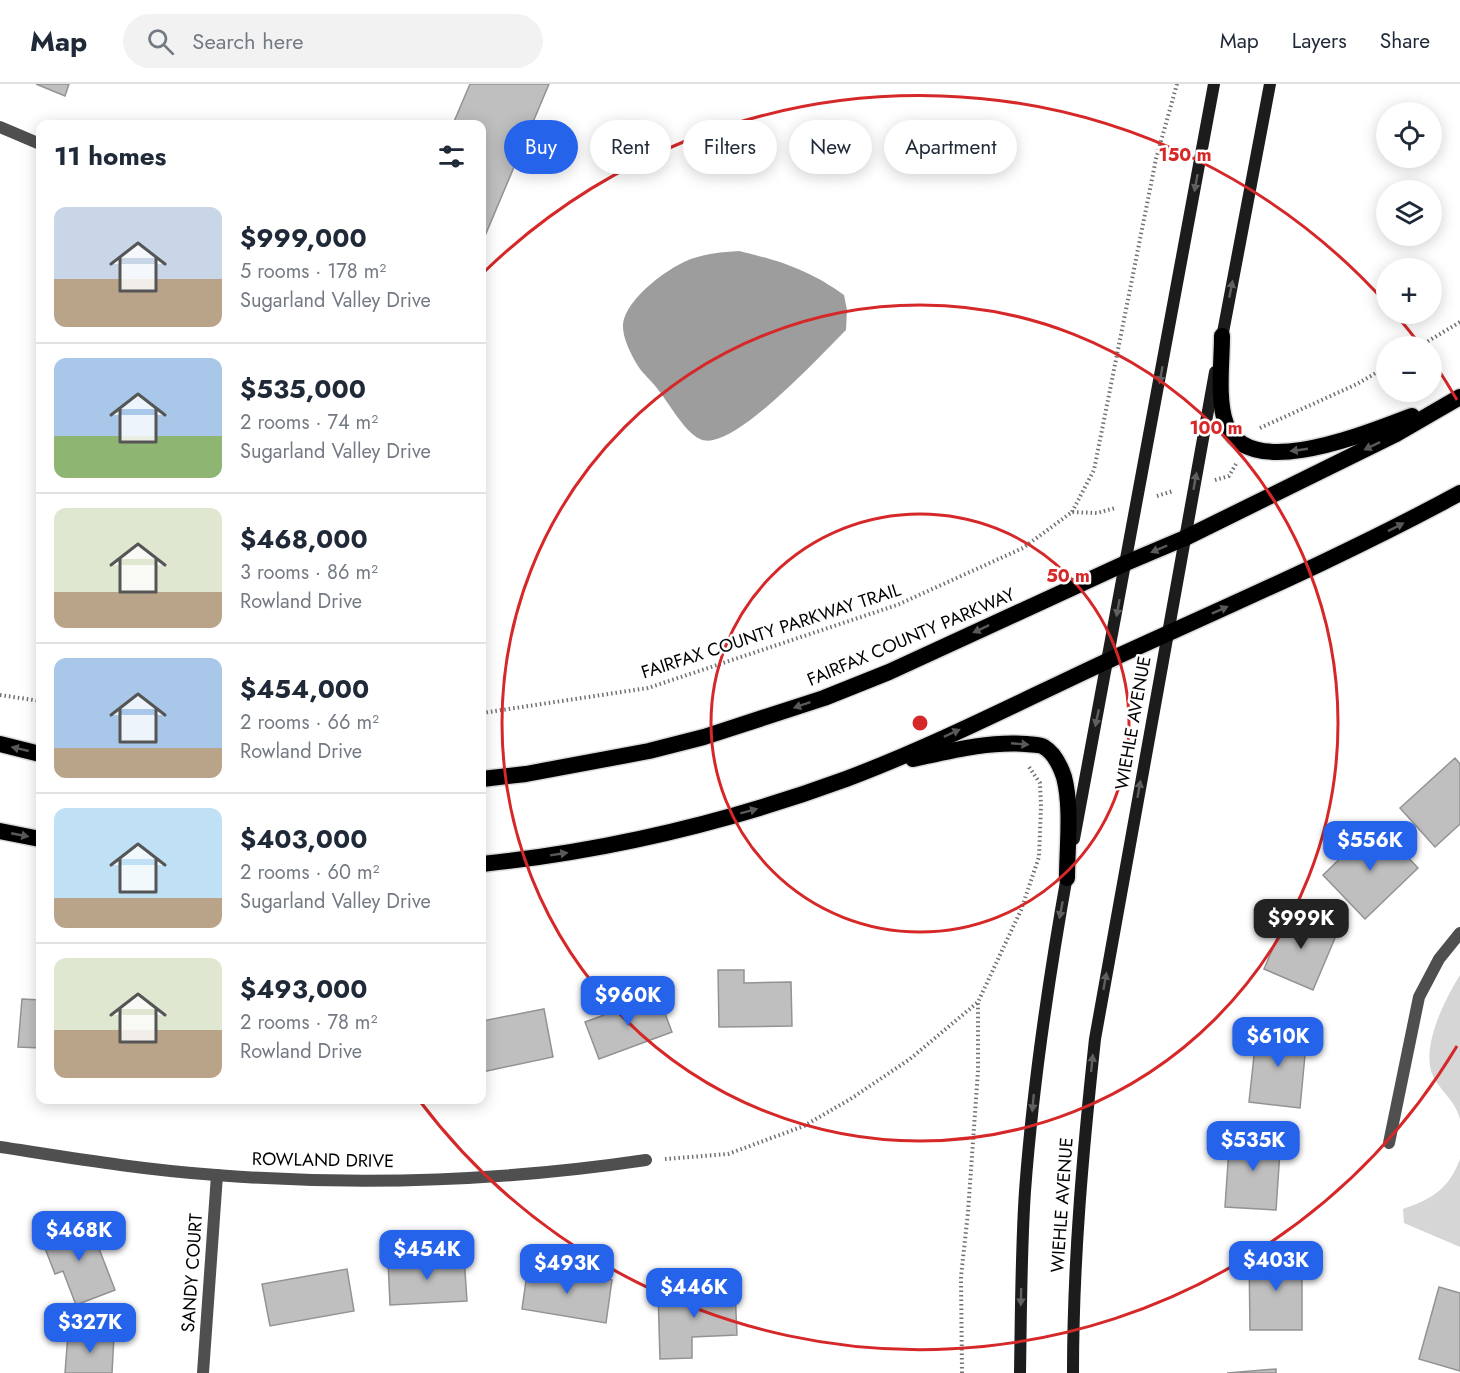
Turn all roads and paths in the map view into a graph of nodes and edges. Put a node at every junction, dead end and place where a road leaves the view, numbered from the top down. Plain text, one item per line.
1 (1177, 84) edge
2 (1214, 84) edge
3 (1270, 84) edge
4 (0, 127) edge
5 (36, 142) edge
6 (1460, 321) edge
7 (1222, 336) junction
8 (1436, 336) edge
9 (1376, 373) edge
10 (1457, 399) edge
11 (1261, 426) dead end
12 (1460, 493) edge
13 (1072, 512) dead end
14 (1185, 538) junction
15 (1023, 548) dead end
16 (1126, 563) junction
17 (1167, 634) junction
18 (1108, 661) junction
19 (0, 695) edge
20 (36, 700) edge
21 (486, 712) edge
22 (0, 744) edge
23 (36, 753) edge
24 (879, 765) junction
25 (1029, 767) dead end
26 (486, 779) edge
27 (0, 831) edge
28 (36, 838) edge
29 (486, 863) edge
30 (1067, 878) junction
31 (1460, 933) edge
32 (978, 1002) junction
33 (1389, 1143) dead end
34 (0, 1147) edge
35 (646, 1160) joint
36 (217, 1175) junction
37 (203, 1373) edge
38 (962, 1373) edge
39 (1020, 1373) edge
40 (1073, 1373) edge

1 - 13 path
2 -> 16 main road, WIEHLE AVENUE
7 -> 3 main road, WIEHLE AVENUE
4 - 5 street
6 - 8 path
10 -> 7 highway
14 -> 7 main road, WIEHLE AVENUE
9 - 11 path
10 -> 14 highway, FAIRFAX COUNTY PARKWAY
17 -> 12 highway
14 -> 16 highway, FAIRFAX COUNTY PARKWAY
14 - 17 main road, WIEHLE AVENUE
15 - 21 path, FAIRFAX COUNTY PARKWAY TRAIL
16 -> 18 main road, WIEHLE AVENUE
16 -> 26 highway, FAIRFAX COUNTY PARKWAY
17 - 18 highway
40 -> 17 main road, WIEHLE AVENUE
24 -> 18 highway
18 -> 30 main road, WIEHLE AVENUE
19 - 20 path
23 -> 22 highway
29 -> 24 highway
24 -> 30 highway
25 - 32 path
27 -> 28 highway
30 -> 39 main road, WIEHLE AVENUE
31 - 33 street
32 - 35 path
32 - 38 path
34 - 36 street, ROWLAND DRIVE
35 - 36 street, ROWLAND DRIVE
36 - 37 street, SANDY COURT

